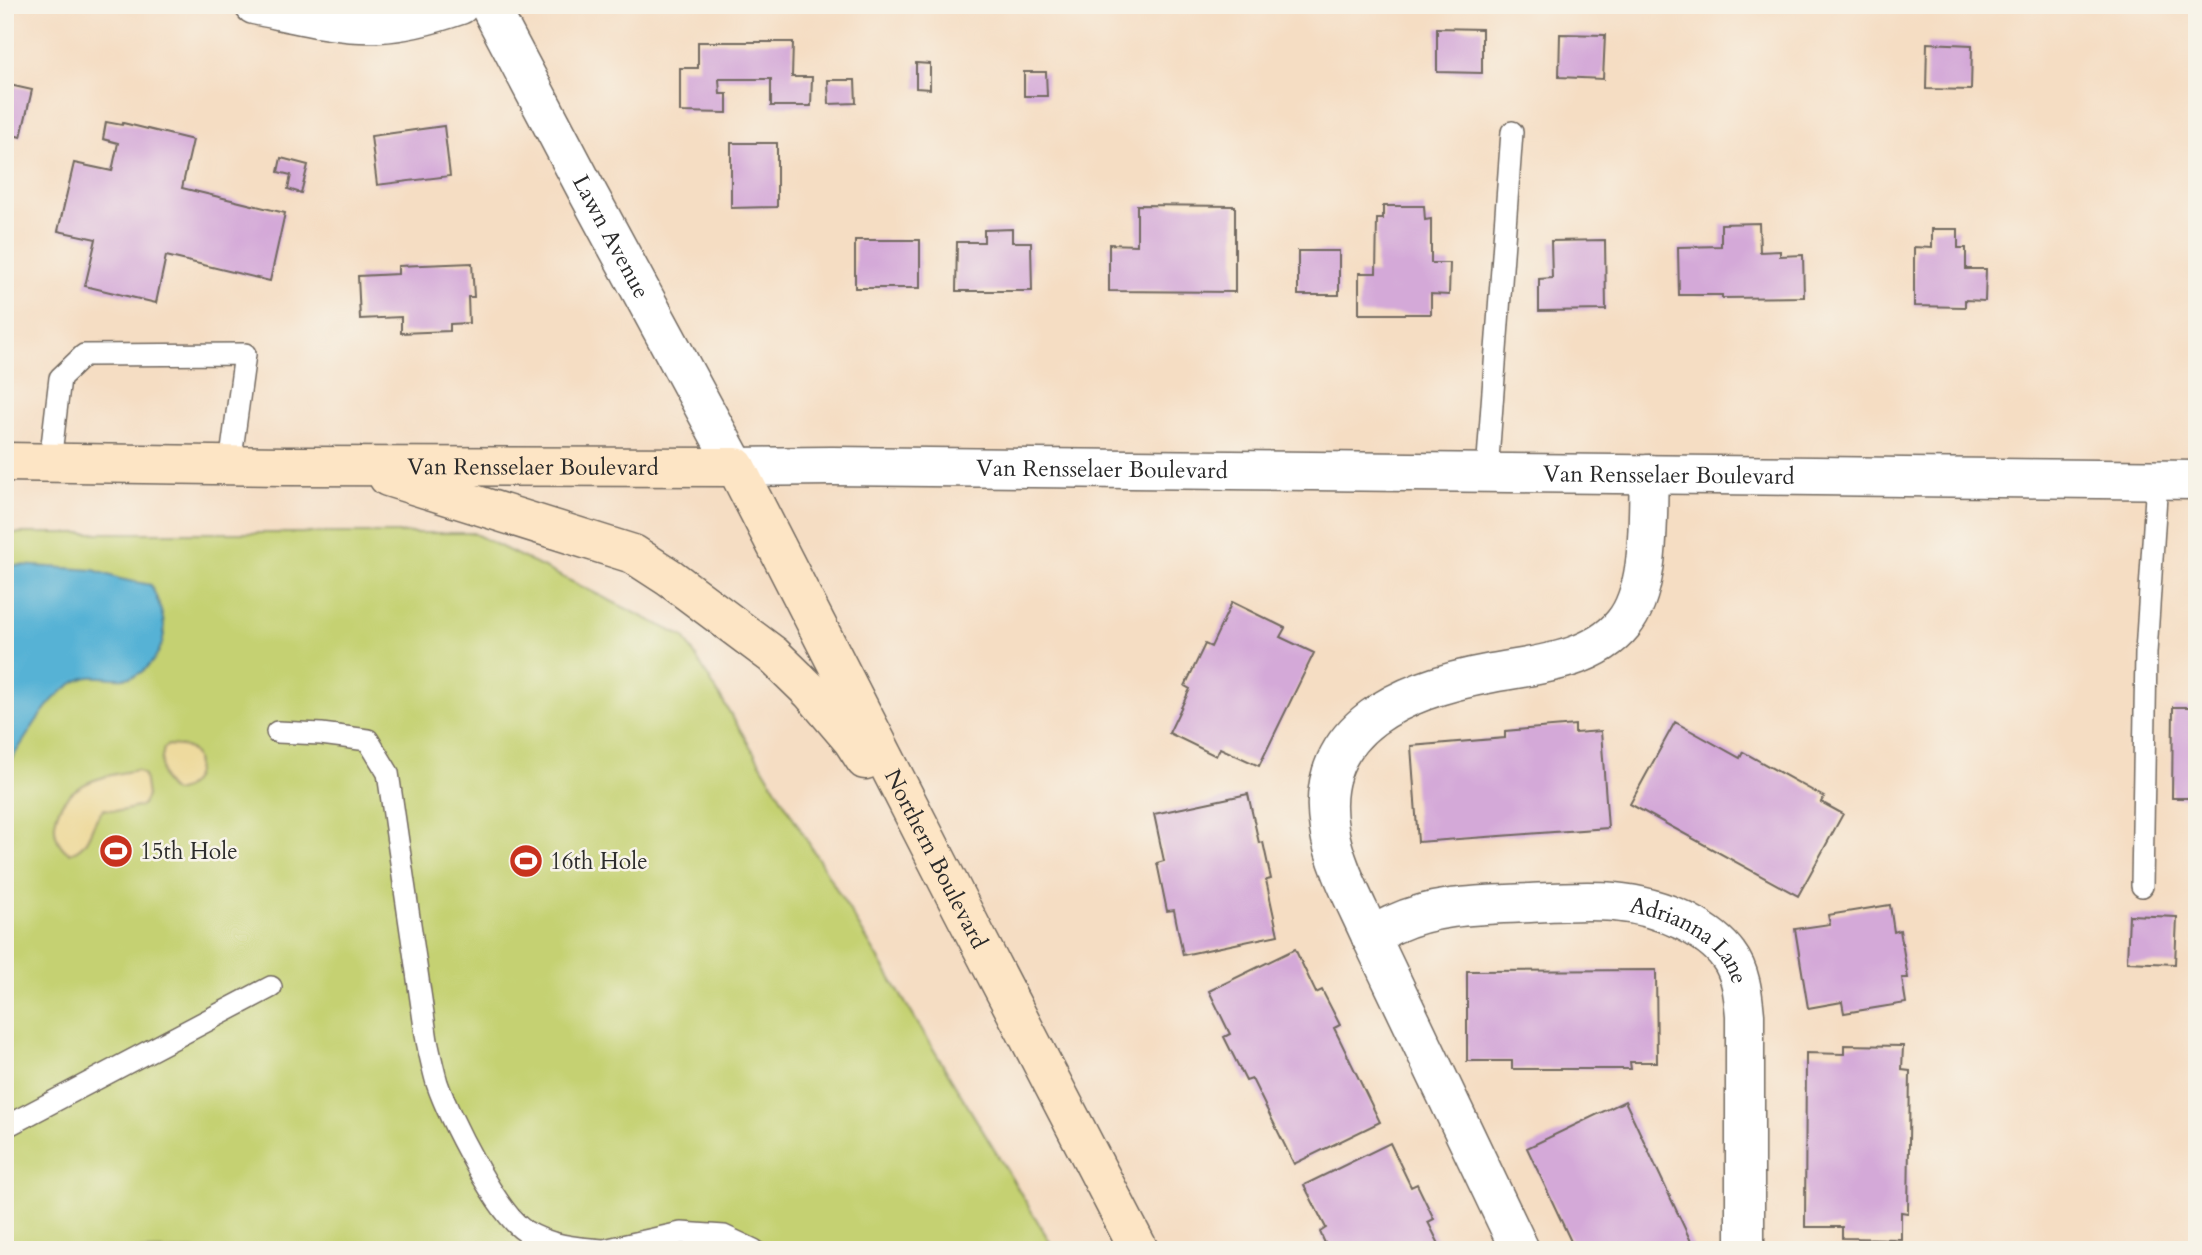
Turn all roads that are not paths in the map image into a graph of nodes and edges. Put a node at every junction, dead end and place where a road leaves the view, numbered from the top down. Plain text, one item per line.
1 (254, 5) edge
2 (460, 5) edge
3 (489, 5) edge
4 (1512, 132) dead end
5 (5, 462) edge
6 (50, 462) junction
7 (230, 465) junction
8 (352, 466) junction
9 (736, 467) junction
10 (1487, 473) junction
11 (1649, 474) junction
12 (2157, 480) junction
13 (2197, 480) edge
14 (277, 732) dead end
15 (2142, 886) dead end
16 (962, 909) junction
17 (1371, 937) junction
18 (271, 987) dead end
19 (5, 1127) edge
20 (603, 1250) edge
21 (754, 1250) edge
22 (1139, 1250) edge
23 (1520, 1250) edge
24 (1745, 1250) edge

1 - 2 street
3 - 9 street, Lawn Avenue
4 - 10 lane
5 - 6 main road, Van Rensselaer Boulevard
6 - 7 main road, Van Rensselaer Boulevard
6 - 7 lane
7 - 8 main road, Van Rensselaer Boulevard
8 - 9 main road, Van Rensselaer Boulevard
8 - 16 main road
9 - 10 street, Van Rensselaer Boulevard
9 - 16 main road, Northern Boulevard
10 - 11 street, Van Rensselaer Boulevard
11 - 12 street, Van Rensselaer Boulevard
11 - 17 street
12 - 13 street, Van Rensselaer Boulevard
12 - 15 lane
14 - 20 lane
16 - 22 main road, Northern Boulevard
17 - 23 street
17 - 24 street, Adrianna Lane
18 - 19 lane
20 - 21 lane

